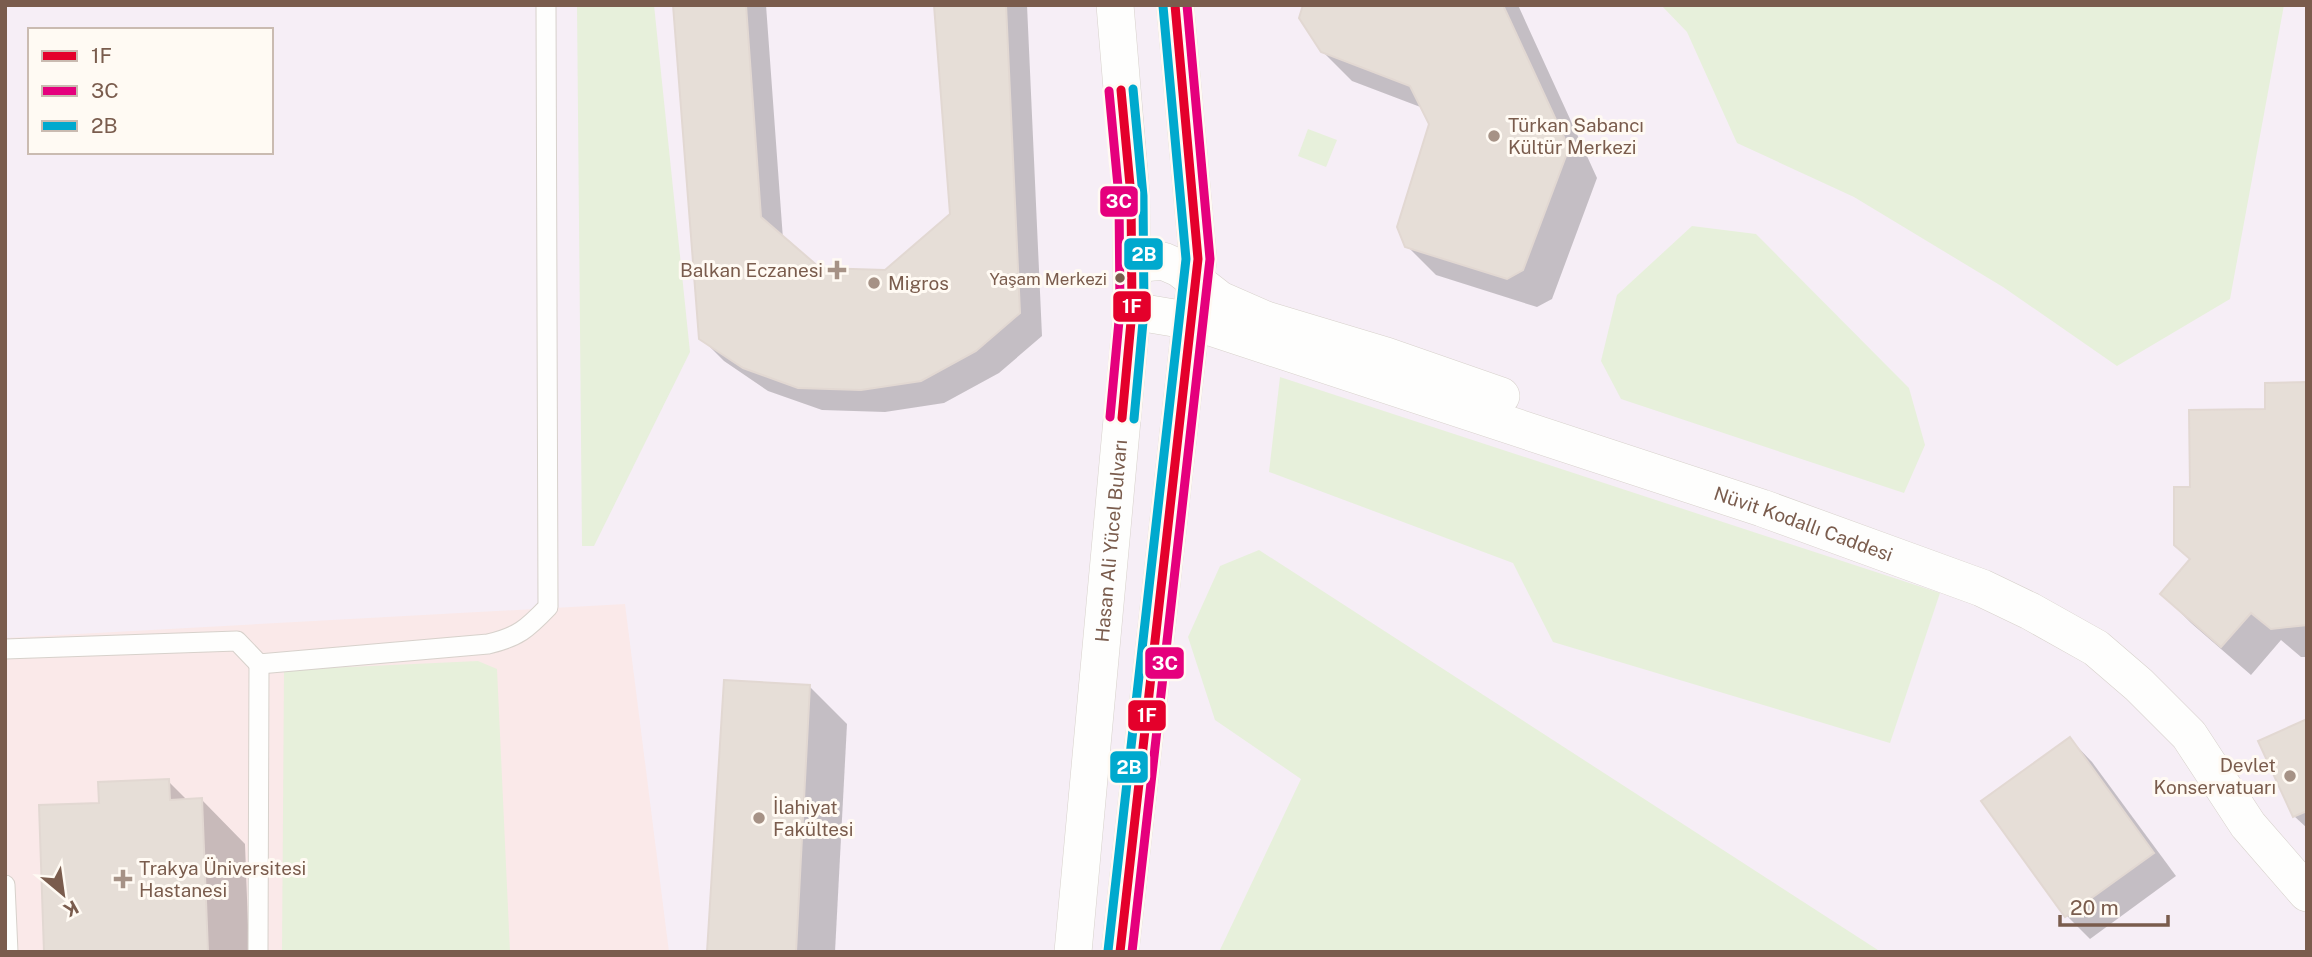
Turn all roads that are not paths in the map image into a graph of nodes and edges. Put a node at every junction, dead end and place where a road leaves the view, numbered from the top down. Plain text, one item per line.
1 (546, 5) edge
2 (1115, 5) edge
3 (1175, 5) edge
4 (1132, 275) junction
5 (1196, 282) junction
6 (1132, 312) junction
7 (1192, 321) junction
8 (5, 649) edge
9 (259, 664) junction
10 (2268, 847) junction
11 (5, 885) edge
12 (2307, 893) edge
13 (8, 952) edge
14 (258, 952) edge
15 (1073, 952) edge
16 (1120, 952) edge

1 - 9 lane
2 - 4 street, Hasan Ali Yücel Bulvarı
3 - 5 street
4 - 5 street
4 - 6 street, Hasan Ali Yücel Bulvarı
5 - 7 street
5 - 10 street
6 - 7 street, Nüvit Kodallı Caddesi
6 - 15 street, Hasan Ali Yücel Bulvarı
7 - 10 street, Nüvit Kodallı Caddesi
7 - 16 street
8 - 9 lane
9 - 14 lane
10 - 12 street, Nüvit Kodallı Caddesi
11 - 13 lane

